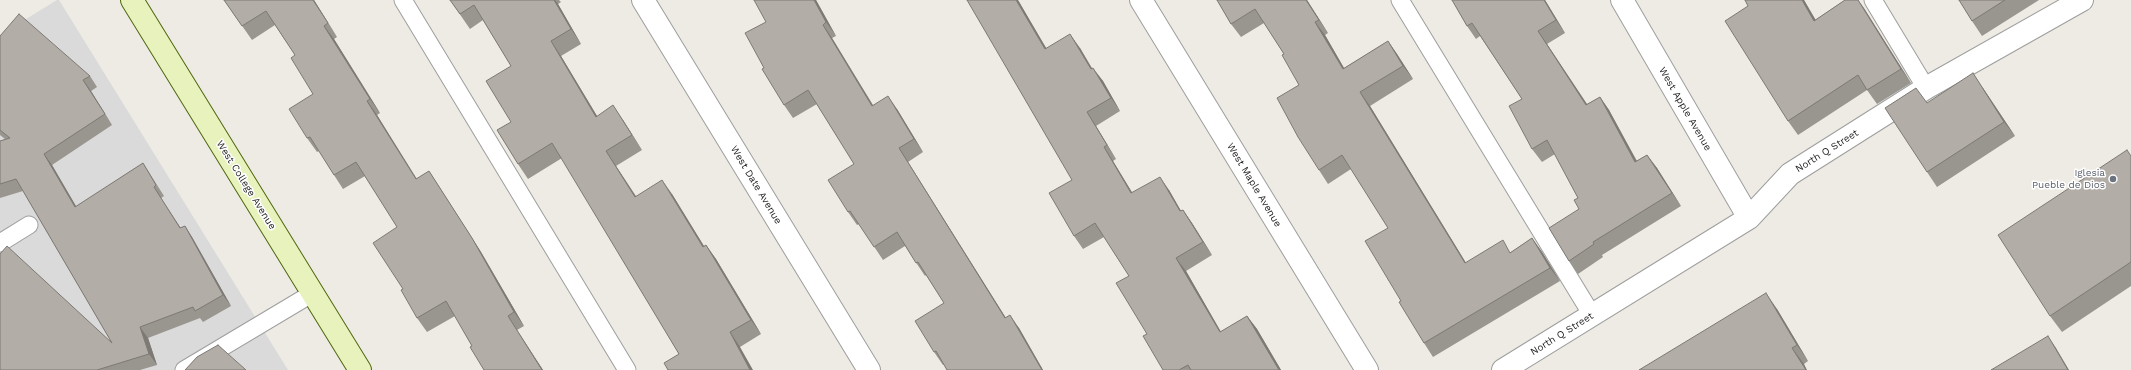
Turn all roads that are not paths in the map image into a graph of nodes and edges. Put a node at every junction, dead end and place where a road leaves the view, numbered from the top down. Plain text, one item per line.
1 (132, 0) edge
2 (403, 0) edge
3 (643, 0) edge
4 (1141, 0) edge
5 (1400, 0) edge
6 (1622, 0) edge
7 (1874, 0) edge
8 (2082, 0) edge
9 (1926, 88) junction
10 (1749, 218) junction
11 (29, 225) dead end
12 (0, 243) edge
13 (313, 293) junction
14 (1592, 315) junction
15 (184, 370) edge
16 (360, 370) edge
17 (627, 370) edge
18 (869, 370) edge
19 (1367, 370) edge
20 (1503, 370) edge

1 - 13 street, West College Avenue
2 - 17 lane
3 - 18 street, West Date Avenue
4 - 19 street, West Maple Avenue
5 - 14 lane
6 - 10 street, West Apple Avenue
7 - 9 lane
8 - 9 street, North Q Street
9 - 10 street, North Q Street
10 - 14 street, North Q Street
11 - 12 lane
13 - 15 lane
13 - 16 street, West College Avenue
14 - 20 street, North Q Street

